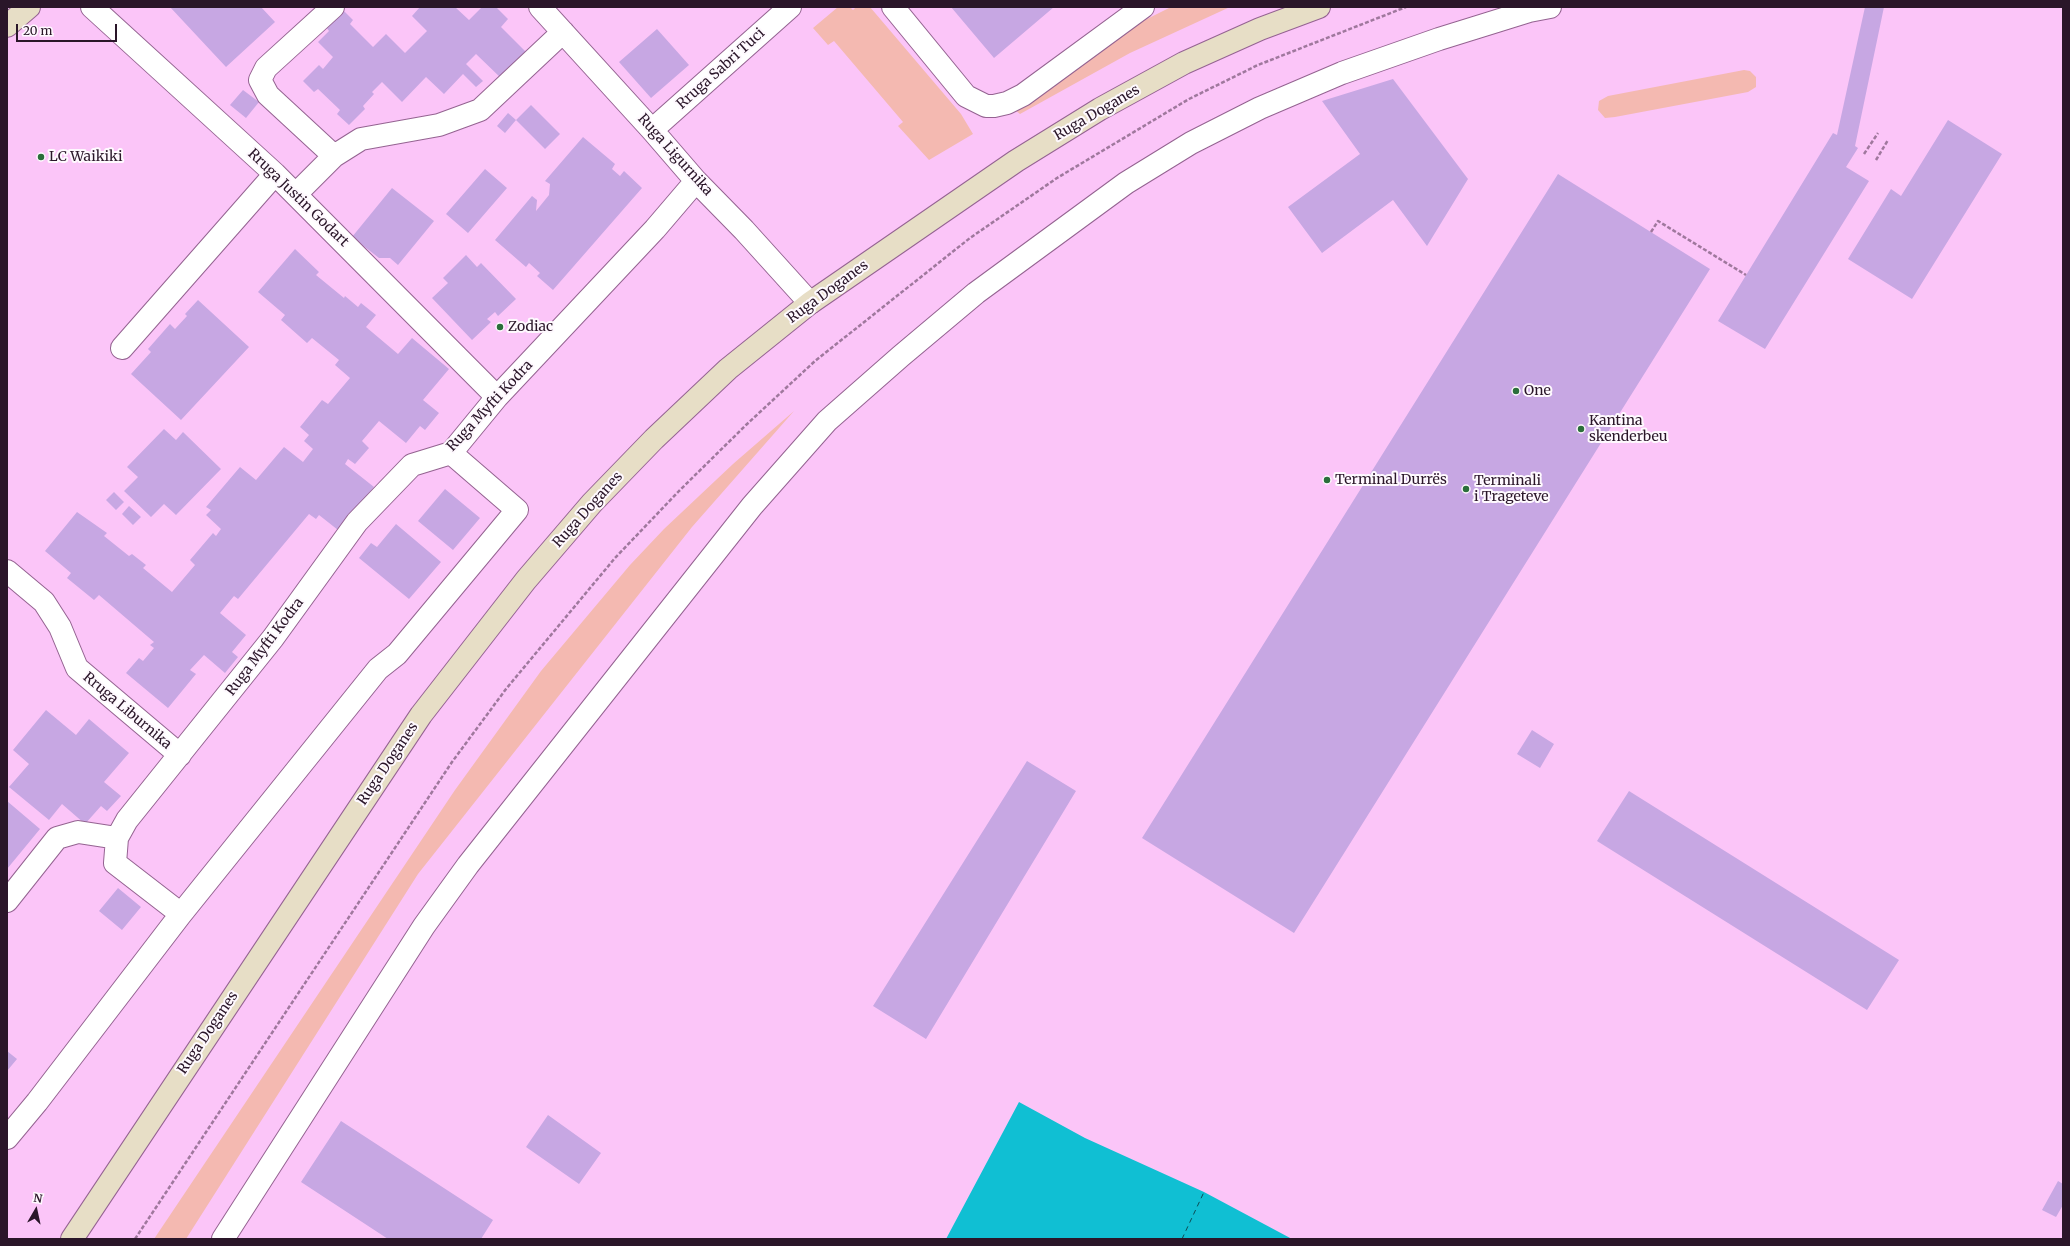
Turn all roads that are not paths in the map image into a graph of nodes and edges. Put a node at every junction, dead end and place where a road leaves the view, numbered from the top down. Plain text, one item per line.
1 (28, 7) edge
2 (92, 7) edge
3 (333, 7) edge
4 (540, 7) edge
5 (790, 7) edge
6 (893, 7) edge
7 (1143, 7) edge
8 (1319, 7) edge
9 (1550, 7) edge
10 (7, 26) edge
11 (563, 32) junction
12 (652, 130) junction
13 (334, 156) junction
14 (275, 174) junction
15 (696, 181) junction
16 (296, 194) junction
17 (810, 303) junction
18 (122, 348) dead end
19 (497, 397) junction
20 (451, 453) junction
21 (7, 571) edge
22 (180, 755) junction
23 (117, 838) junction
24 (7, 901) edge
25 (181, 914) junction
26 (7, 1138) edge
27 (72, 1239) edge
28 (223, 1239) edge

1 - 10 main road
2 - 14 street, Rruga Justin Godart
3 - 13 street
4 - 11 street, Ruga Ligurnika
5 - 12 street, Rruga Sabri Tuci
6 - 7 street
8 - 17 main road, Ruga Doganes
9 - 28 street
11 - 12 street, Ruga Ligurnika
11 - 13 street
12 - 15 street, Ruga Ligurnika
13 - 16 street
14 - 16 street, Rruga Justin Godart
14 - 18 street
15 - 17 street, Ruga Ligurnika
15 - 19 street, Ruga Myfti Kodra
16 - 19 street, Rruga Justin Godart
17 - 27 main road, Ruga Doganes
19 - 20 street, Ruga Myfti Kodra
20 - 22 street, Ruga Myfti Kodra
20 - 25 street
21 - 22 street, Rruga Liburnika
22 - 23 street, Ruga Myfti Kodra
23 - 24 street
23 - 25 street
25 - 26 street

